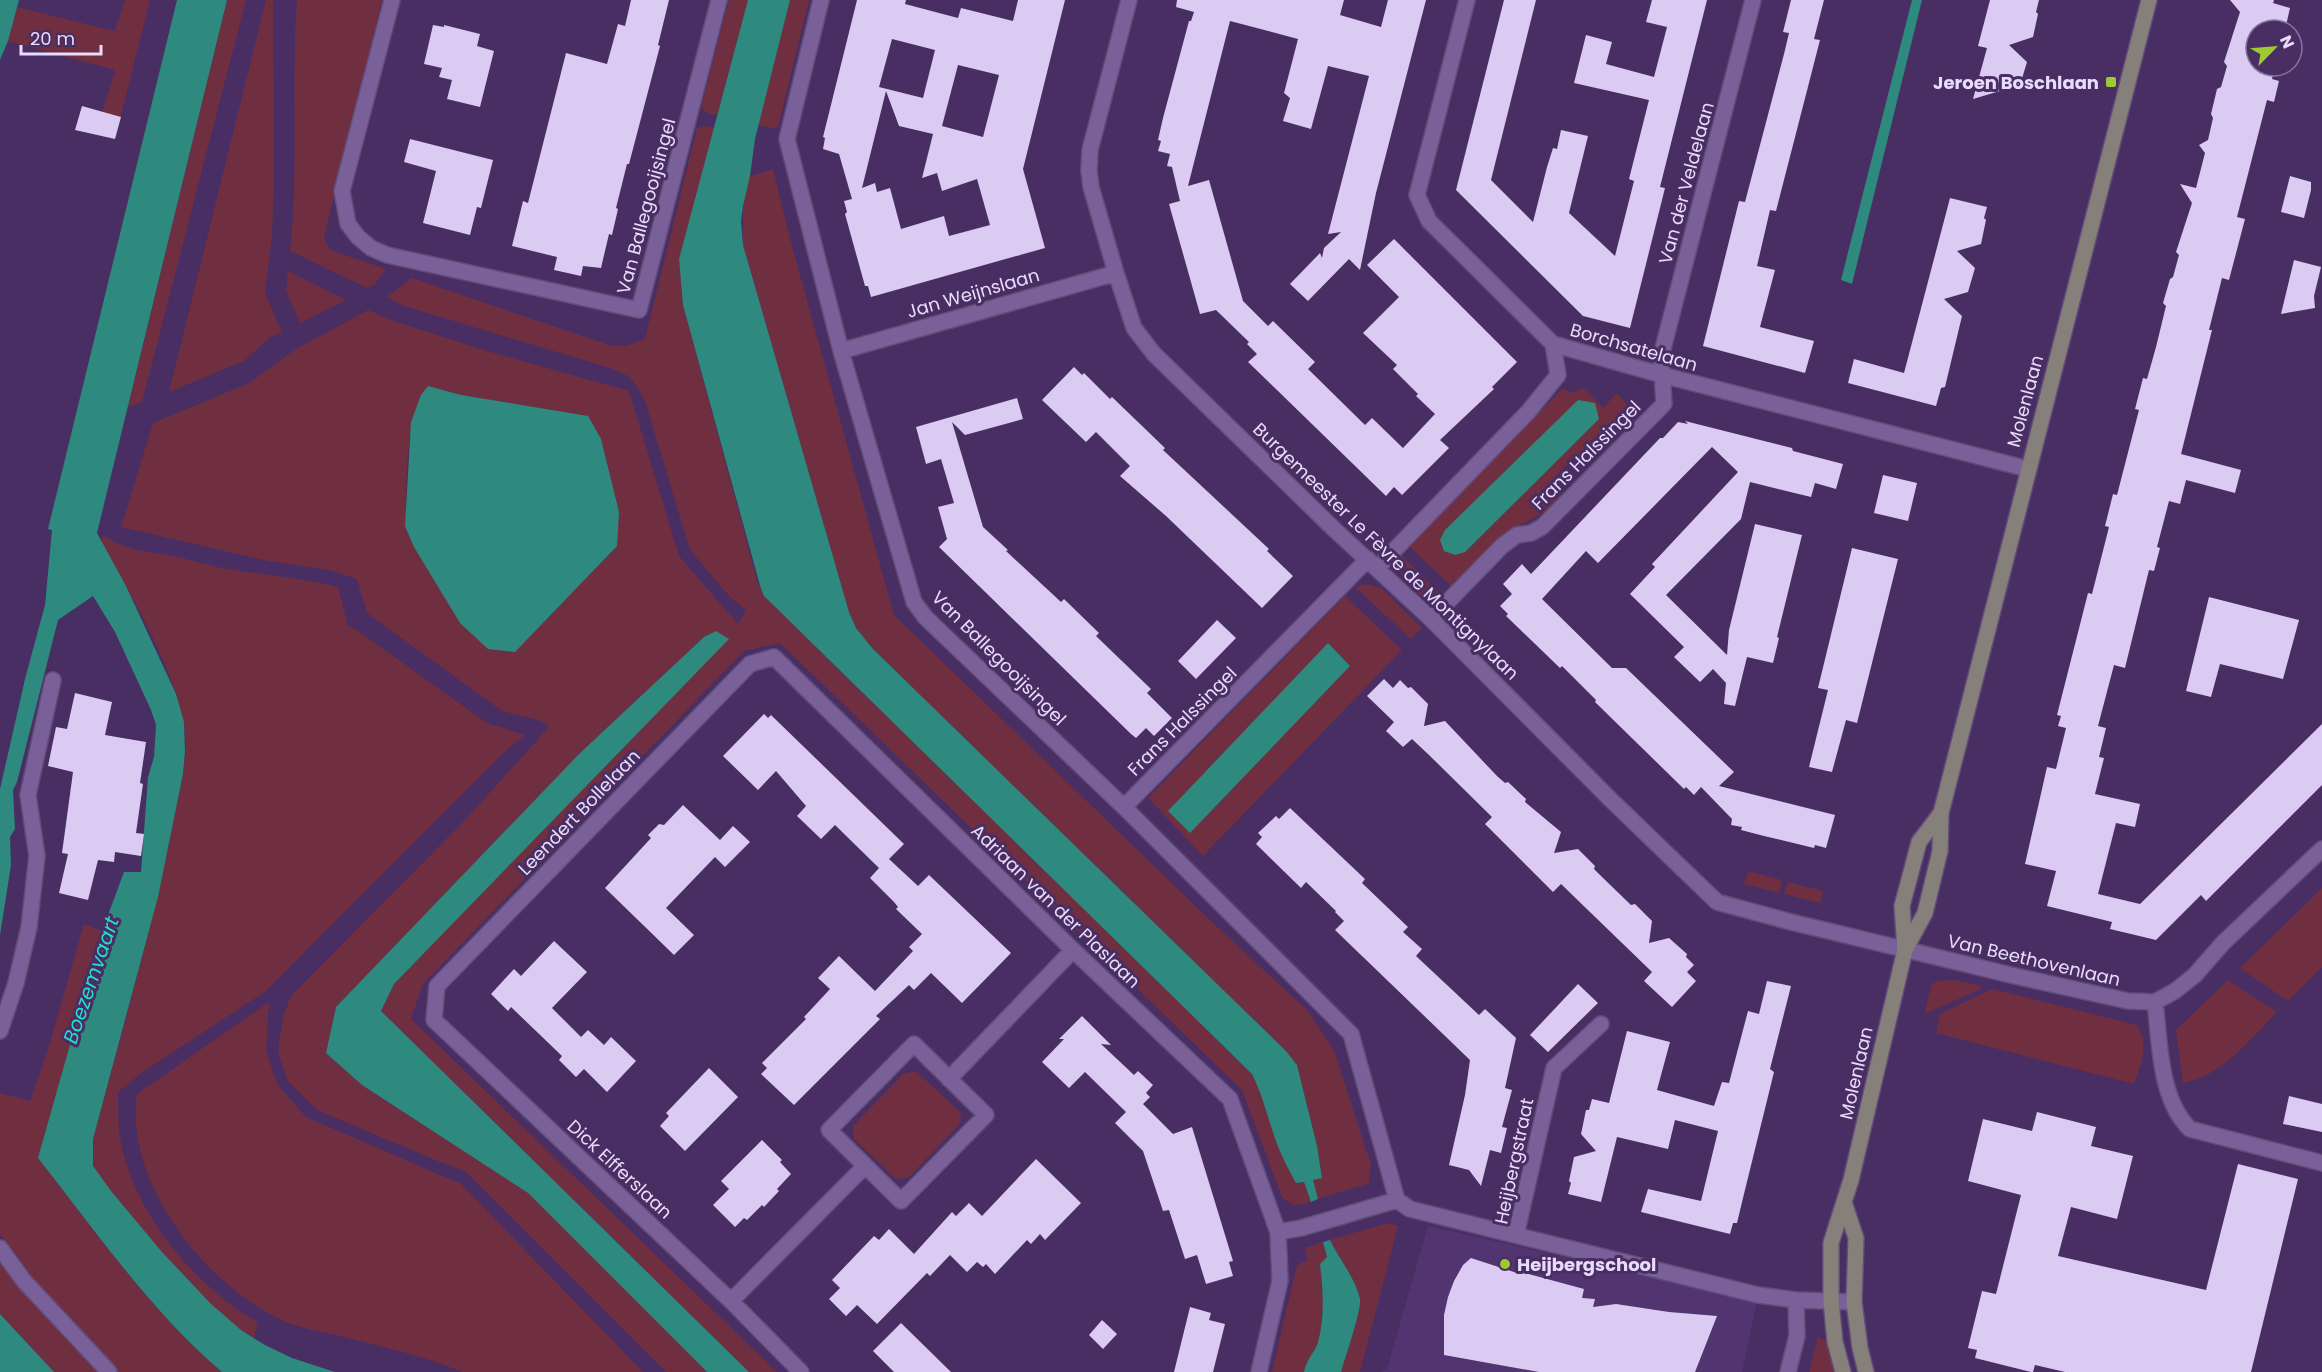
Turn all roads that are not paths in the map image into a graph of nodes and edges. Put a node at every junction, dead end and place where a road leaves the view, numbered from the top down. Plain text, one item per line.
1 (392, 0) edge
2 (719, 0) edge
3 (821, 0) edge
4 (1129, 0) edge
5 (1467, 0) edge
6 (1753, 0) edge
7 (2149, 0) edge
8 (1116, 273) junction
9 (1553, 344) junction
10 (841, 351) junction
11 (1662, 375) junction
12 (2028, 469) junction
13 (1373, 563) junction
14 (1431, 619) junction
15 (750, 664) joint
16 (53, 680) dead end
17 (1124, 807) junction
18 (1941, 813) junction
19 (2322, 849) edge
20 (1073, 950) junction
21 (1905, 950) junction
22 (436, 986) joint
23 (2155, 1002) junction
24 (1601, 1024) dead end
25 (0, 1031) edge
26 (949, 1079) junction
27 (2322, 1163) edge
28 (865, 1166) junction
29 (1397, 1200) junction
30 (1845, 1205) junction
31 (1278, 1232) junction
32 (1516, 1236) junction
33 (0, 1248) edge
34 (1796, 1299) junction
35 (731, 1301) junction
36 (1832, 1301) junction
37 (1854, 1302) junction
38 (109, 1372) edge
39 (801, 1372) edge
40 (1258, 1372) edge
41 (1788, 1372) edge
42 (1843, 1372) edge
43 (1866, 1372) edge

1 - 2 street, Van Ballegooijsingel
3 - 10 street, Van Ballegooijsingel
4 - 8 street, Burgemeester Le Fèvre de Montignylaan
5 - 9 street, Borchsatelaan
6 - 11 street, Van der Veldelaan
7 - 12 main road, Molenlaan
8 - 10 street, Jan Weijnslaan
8 - 13 street, Burgemeester Le Fèvre de Montignylaan
9 - 11 street, Borchsatelaan
9 - 13 street, Frans Halssingel
10 - 17 street, Van Ballegooijsingel
11 - 12 street, Borchsatelaan
11 - 14 street, Frans Halssingel
12 - 18 main road, Molenlaan
13 - 14 street, Burgemeester Le Fèvre de Montignylaan
13 - 17 street, Frans Halssingel
14 - 21 street, Burgemeester Le Fèvre de Montignylaan
15 - 20 street, Adriaan van der Plaslaan
15 - 22 street, Leendert Bollelaan
16 - 25 street
17 - 29 street, Van Ballegooijsingel
18 - 21 main road, Molenlaan
18 - 21 main road, Molenlaan
19 - 23 street
20 - 26 street
20 - 31 street, Adriaan van der Plaslaan
21 - 23 street, Van Beethovenlaan
21 - 30 main road, Molenlaan
22 - 35 street, Dick Elfferslaan
23 - 27 street
24 - 32 street, Heijbergstraat
26 - 28 street
26 - 28 street
28 - 35 street
29 - 31 street
29 - 32 street
30 - 36 main road, Molenlaan
30 - 37 main road
31 - 40 street, Adriaan van der Plaslaan
32 - 34 street, Heijbergstraat
33 - 38 street
34 - 36 street, Heijbergstraat
34 - 41 street
35 - 39 street, Dick Elfferslaan
36 - 37 street, Heijbergstraat
36 - 42 main road, Molenlaan
37 - 43 main road

